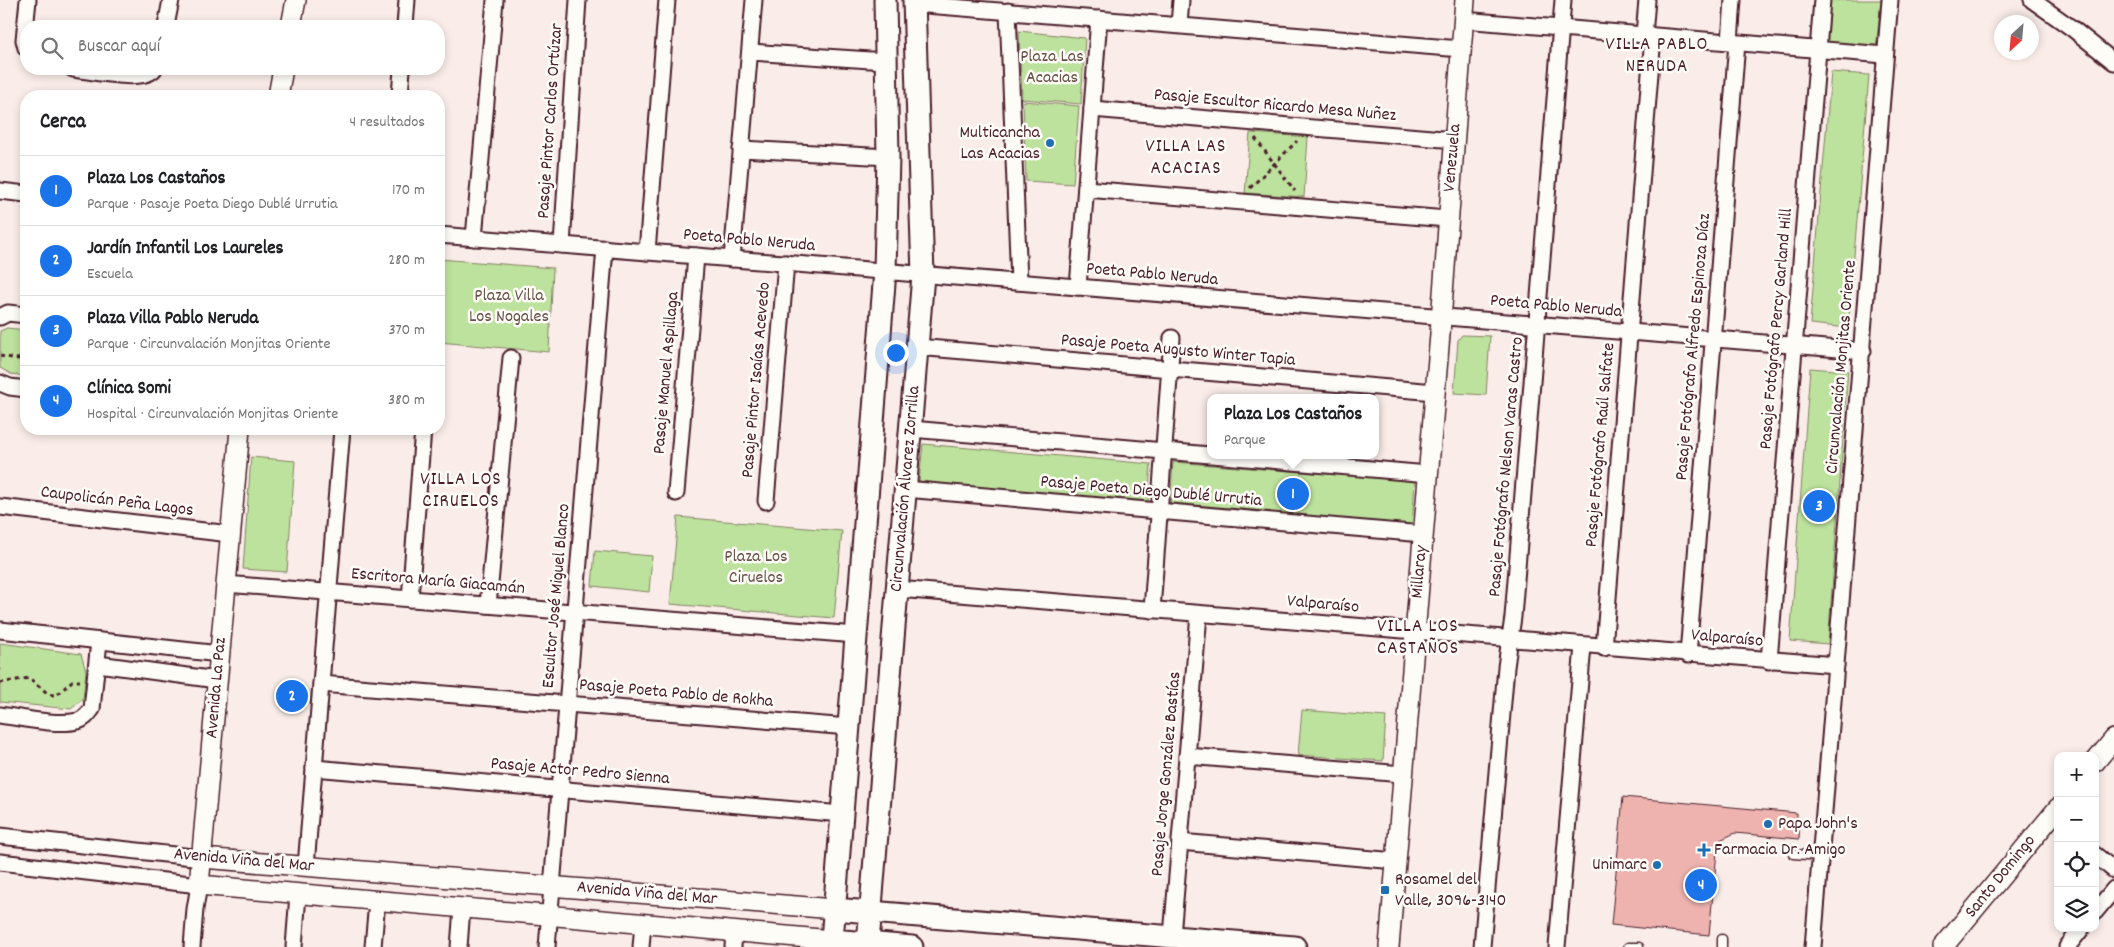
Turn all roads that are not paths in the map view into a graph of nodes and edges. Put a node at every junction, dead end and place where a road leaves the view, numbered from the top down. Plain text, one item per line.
1 (28, 0) edge
2 (171, 0) edge
3 (296, 0) edge
4 (407, 0) edge
5 (495, 0) edge
6 (578, 0) edge
7 (667, 0) edge
8 (754, 0) edge
9 (884, 0) edge
10 (1181, 0) edge
11 (1464, 0) edge
12 (1564, 0) edge
13 (1647, 0) edge
14 (1733, 0) edge
15 (1822, 0) edge
16 (1890, 0) edge
17 (2032, 0) edge
18 (914, 2) edge
19 (1008, 11) junction
20 (1099, 19) junction
21 (26, 20) edge
22 (167, 20) edge
23 (292, 20) edge
24 (405, 20) edge
25 (1463, 20) junction
26 (1179, 26) junction
27 (1561, 28) junction
28 (1649, 35) junction
29 (1733, 43) junction
30 (1461, 49) junction
31 (1818, 50) junction
32 (750, 52) junction
33 (1885, 55) junction
34 (886, 61) junction
35 (2114, 62) edge
36 (122, 75) edge
37 (145, 75) edge
38 (282, 75) edge
39 (402, 75) edge
40 (279, 90) edge
41 (400, 90) edge
42 (1092, 109) junction
43 (1455, 140) junction
44 (742, 149) junction
45 (888, 158) junction
46 (1086, 189) junction
47 (0, 191) edge
48 (20, 193) edge
49 (1448, 219) junction
50 (445, 236) edge
51 (474, 238) junction
52 (562, 245) junction
53 (605, 248) junction
54 (647, 252) junction
55 (696, 256) junction
56 (732, 259) junction
57 (786, 263) junction
58 (885, 271) junction
59 (923, 274) junction
60 (1019, 282) junction
61 (1078, 287) junction
62 (20, 315) edge
63 (1440, 316) junction
64 (0, 317) edge
65 (1538, 324) junction
66 (1629, 332) junction
67 (1172, 338) dead end
68 (1713, 339) junction
69 (1794, 346) junction
70 (917, 347) junction
71 (1863, 351) junction
72 (511, 358) dead end
73 (1170, 369) junction
74 (0, 383) edge
75 (20, 388) edge
76 (1435, 392) junction
77 (911, 429) junction
78 (239, 435) edge
79 (341, 435) edge
80 (423, 435) edge
81 (1164, 451) junction
82 (1207, 455) edge
83 (1257, 459) edge
84 (1428, 474) junction
85 (906, 489) junction
86 (676, 493) dead end
87 (766, 501) dead end
88 (0, 507) edge
89 (1159, 511) junction
90 (230, 534) junction
91 (1423, 534) junction
92 (226, 584) junction
93 (897, 589) junction
94 (328, 592) junction
95 (410, 599) junction
96 (488, 605) junction
97 (1152, 610) junction
98 (574, 612) junction
99 (1199, 614) junction
100 (0, 630) edge
101 (1415, 632) junction
102 (856, 635) junction
103 (1511, 638) junction
104 (99, 641) junction
105 (1583, 646) junction
106 (1604, 648) junction
107 (220, 654) junction
108 (1688, 654) junction
109 (1769, 661) junction
110 (98, 664) junction
111 (1836, 665) junction
112 (217, 680) junction
113 (321, 684) junction
114 (567, 704) junction
115 (0, 715) edge
116 (849, 726) junction
117 (2114, 739) edge
118 (1187, 756) junction
119 (2099, 757) edge
120 (314, 768) junction
121 (1403, 774) junction
122 (560, 789) junction
123 (842, 814) junction
124 (2054, 819) edge
125 (0, 836) edge
126 (1180, 842) junction
127 (1793, 854) dead end
128 (1821, 856) junction
129 (202, 858) junction
130 (2099, 858) edge
131 (1396, 861) junction
132 (0, 862) edge
133 (306, 866) junction
134 (2114, 870) edge
135 (199, 885) junction
136 (552, 886) junction
137 (2114, 889) edge
138 (298, 894) junction
139 (377, 901) junction
140 (2099, 907) edge
141 (462, 908) junction
142 (834, 909) junction
143 (870, 912) junction
144 (549, 916) junction
145 (643, 924) junction
146 (2079, 932) edge
147 (1172, 936) junction
148 (733, 939) edge
149 (832, 944) edge
150 (868, 945) edge
151 (192, 947) edge
152 (294, 947) edge
153 (373, 947) edge
154 (458, 947) edge
155 (547, 947) edge
156 (641, 947) edge
157 (912, 947) edge
158 (1295, 947) edge
159 (1389, 947) edge
160 (1482, 947) edge
161 (1558, 947) edge
162 (1628, 947) edge
163 (1639, 947) edge
164 (1813, 947) edge
165 (1944, 947) edge
166 (2067, 947) edge

1 - 21 street
2 - 22 street
3 - 23 street
4 - 24 street
5 - 51 street
6 - 52 street, Pasaje Pintor Carlos Ortúzar
7 - 54 street
8 - 32 street
9 - 34 main road
10 - 26 street
11 - 25 street, Venezuela
12 - 27 street, Pasaje Fotógrafo Nelson Varas Castro
13 - 28 street, Pasaje Fotógrafo Raúl Salfate
14 - 29 street, Pasaje Fotógrafo Alfredo Espinoza Díaz
15 - 31 street, Pasaje Fotógrafo Percy Garland Hill
16 - 33 street, Circunvalación Monjitas Oriente
17 - 35 street
18 - 19 street
18 - 59 main road, Circunvalación Álvarez Zorrilla
19 - 20 street
19 - 60 street
20 - 26 street
20 - 42 street
25 - 27 street
25 - 30 street, Venezuela
26 - 30 street
27 - 28 street
27 - 65 street, Pasaje Fotógrafo Nelson Varas Castro
28 - 29 street
28 - 66 street, Pasaje Fotógrafo Raúl Salfate
29 - 31 street
29 - 68 street, Pasaje Fotógrafo Alfredo Espinoza Díaz
30 - 43 street, Venezuela
31 - 33 street
31 - 69 street, Pasaje Fotógrafo Percy Garland Hill
32 - 34 street
32 - 44 street
33 - 71 street, Circunvalación Monjitas Oriente
34 - 45 main road
36 - 37 street
38 - 40 street
39 - 41 street
42 - 43 street, Pasaje Escultor Ricardo Mesa Nuñez
42 - 46 street
43 - 49 street, Venezuela
44 - 45 street
44 - 56 street
45 - 58 main road
46 - 49 street
46 - 61 street
47 - 48 street
49 - 63 street, Venezuela
50 - 51 street, Poeta Pablo Neruda
51 - 52 street, Poeta Pablo Neruda
52 - 53 street, Poeta Pablo Neruda
53 - 54 street, Poeta Pablo Neruda
53 - 98 street, Escultor José Miguel Blanco
54 - 55 street, Poeta Pablo Neruda
55 - 56 street, Poeta Pablo Neruda
55 - 86 street, Pasaje Manuel Aspillaga
56 - 57 street, Poeta Pablo Neruda
57 - 58 street, Poeta Pablo Neruda
57 - 87 street, Pasaje Pintor Isaías Acevedo
58 - 59 street, Poeta Pablo Neruda
58 - 102 main road
59 - 60 street, Poeta Pablo Neruda
59 - 70 main road, Circunvalación Álvarez Zorrilla
60 - 61 street, Poeta Pablo Neruda
61 - 63 street, Poeta Pablo Neruda
62 - 64 street
63 - 65 street, Poeta Pablo Neruda
63 - 76 street, Millaray
65 - 66 street, Poeta Pablo Neruda
65 - 103 street, Pasaje Fotógrafo Nelson Varas Castro
66 - 68 street, Poeta Pablo Neruda
66 - 106 street, Pasaje Fotógrafo Raúl Salfate
67 - 73 street
68 - 69 street, Poeta Pablo Neruda
68 - 108 street, Pasaje Fotógrafo Alfredo Espinoza Díaz
69 - 71 street, Poeta Pablo Neruda
69 - 109 street, Pasaje Fotógrafo Percy Garland Hill
70 - 73 street, Pasaje Poeta Augusto Winter Tapia
70 - 77 main road, Circunvalación Álvarez Zorrilla
71 - 111 street, Circunvalación Monjitas Oriente
72 - 96 street
73 - 76 street, Pasaje Poeta Augusto Winter Tapia
73 - 81 street
74 - 75 street
76 - 84 street, Millaray
77 - 81 street
77 - 85 main road, Circunvalación Álvarez Zorrilla
78 - 90 street, Avenida La Paz
79 - 94 street
80 - 95 street
81 - 82 street
81 - 89 street
83 - 84 street
84 - 91 street, Millaray
85 - 89 street, Pasaje Poeta Diego Dublé Urrutia
85 - 93 main road, Circunvalación Álvarez Zorrilla
88 - 90 street, Caupolicán Peña Lagos
89 - 91 street, Pasaje Poeta Diego Dublé Urrutia
89 - 97 street
90 - 92 street, Avenida La Paz
91 - 101 street, Millaray
92 - 94 street, Escritora María Giacamán
92 - 107 street, Avenida La Paz
93 - 97 street, Valparaíso
93 - 143 main road, Circunvalación Álvarez Zorrilla
94 - 95 street, Escritora María Giacamán
94 - 113 street
95 - 96 street, Escritora María Giacamán
96 - 98 street, Escritora María Giacamán
97 - 99 street, Valparaíso
98 - 102 street, Escritora María Giacamán
98 - 114 street, Escultor José Miguel Blanco
99 - 101 street, Valparaíso
99 - 118 street, Pasaje Jorge González Bastías
100 - 104 street
101 - 103 street, Valparaíso
101 - 121 street, Millaray
102 - 116 main road
103 - 105 street, Valparaíso
103 - 160 street, Pasaje Fotógrafo Nelson Varas Castro
104 - 107 street
104 - 110 street
105 - 106 street, Valparaíso
105 - 161 street
106 - 108 street, Valparaíso
107 - 112 street, Avenida La Paz
108 - 109 street, Valparaíso
109 - 111 street, Valparaíso
110 - 112 street
110 - 115 street
111 - 128 street, Circunvalación Monjitas Oriente
112 - 129 street, Avenida La Paz
113 - 114 street, Pasaje Poeta Pablo de Rokha
113 - 120 street
114 - 116 street, Pasaje Poeta Pablo de Rokha
114 - 122 street, Escultor José Miguel Blanco
116 - 123 main road
117 - 119 street
118 - 121 street
118 - 126 street, Pasaje Jorge González Bastías
120 - 122 street, Pasaje Actor Pedro Sienna
120 - 133 street
121 - 131 street, Millaray
122 - 123 street, Pasaje Actor Pedro Sienna
122 - 136 street, Escultor José Miguel Blanco
123 - 142 main road
124 - 165 street, Santo Domingo
125 - 129 street, Avenida Viña del Mar
126 - 131 street
126 - 147 street, Pasaje Jorge González Bastías
127 - 128 lane
128 - 164 street, Circunvalación Monjitas Oriente
129 - 133 street, Avenida Viña del Mar
129 - 135 street, Avenida La Paz
130 - 134 street
131 - 159 street, Millaray
132 - 135 street, Avenida Viña del Mar
133 - 136 street, Avenida Viña del Mar
135 - 138 street, Avenida Viña del Mar
135 - 151 street, Avenida La Paz
136 - 142 street, Avenida Viña del Mar
136 - 144 street, Escultor José Miguel Blanco
137 - 140 street
138 - 139 street, Avenida Viña del Mar
138 - 152 street
139 - 141 street, Avenida Viña del Mar
139 - 153 street
141 - 144 street, Avenida Viña del Mar
141 - 154 street
142 - 143 main road, Avenida Viña del Mar
142 - 149 main road
143 - 147 main road, Avenida Viña del Mar
143 - 150 main road, Circunvalación Álvarez Zorrilla
144 - 145 street, Avenida Viña del Mar
144 - 155 street, Escultor José Miguel Blanco
145 - 148 street, Avenida Viña del Mar
145 - 156 street
146 - 166 street
147 - 158 main road, Avenida Viña del Mar
148 - 149 street, Avenida Viña del Mar
149 - 150 main road, Avenida Viña del Mar
150 - 157 main road, Avenida Viña del Mar
162 - 163 lane

